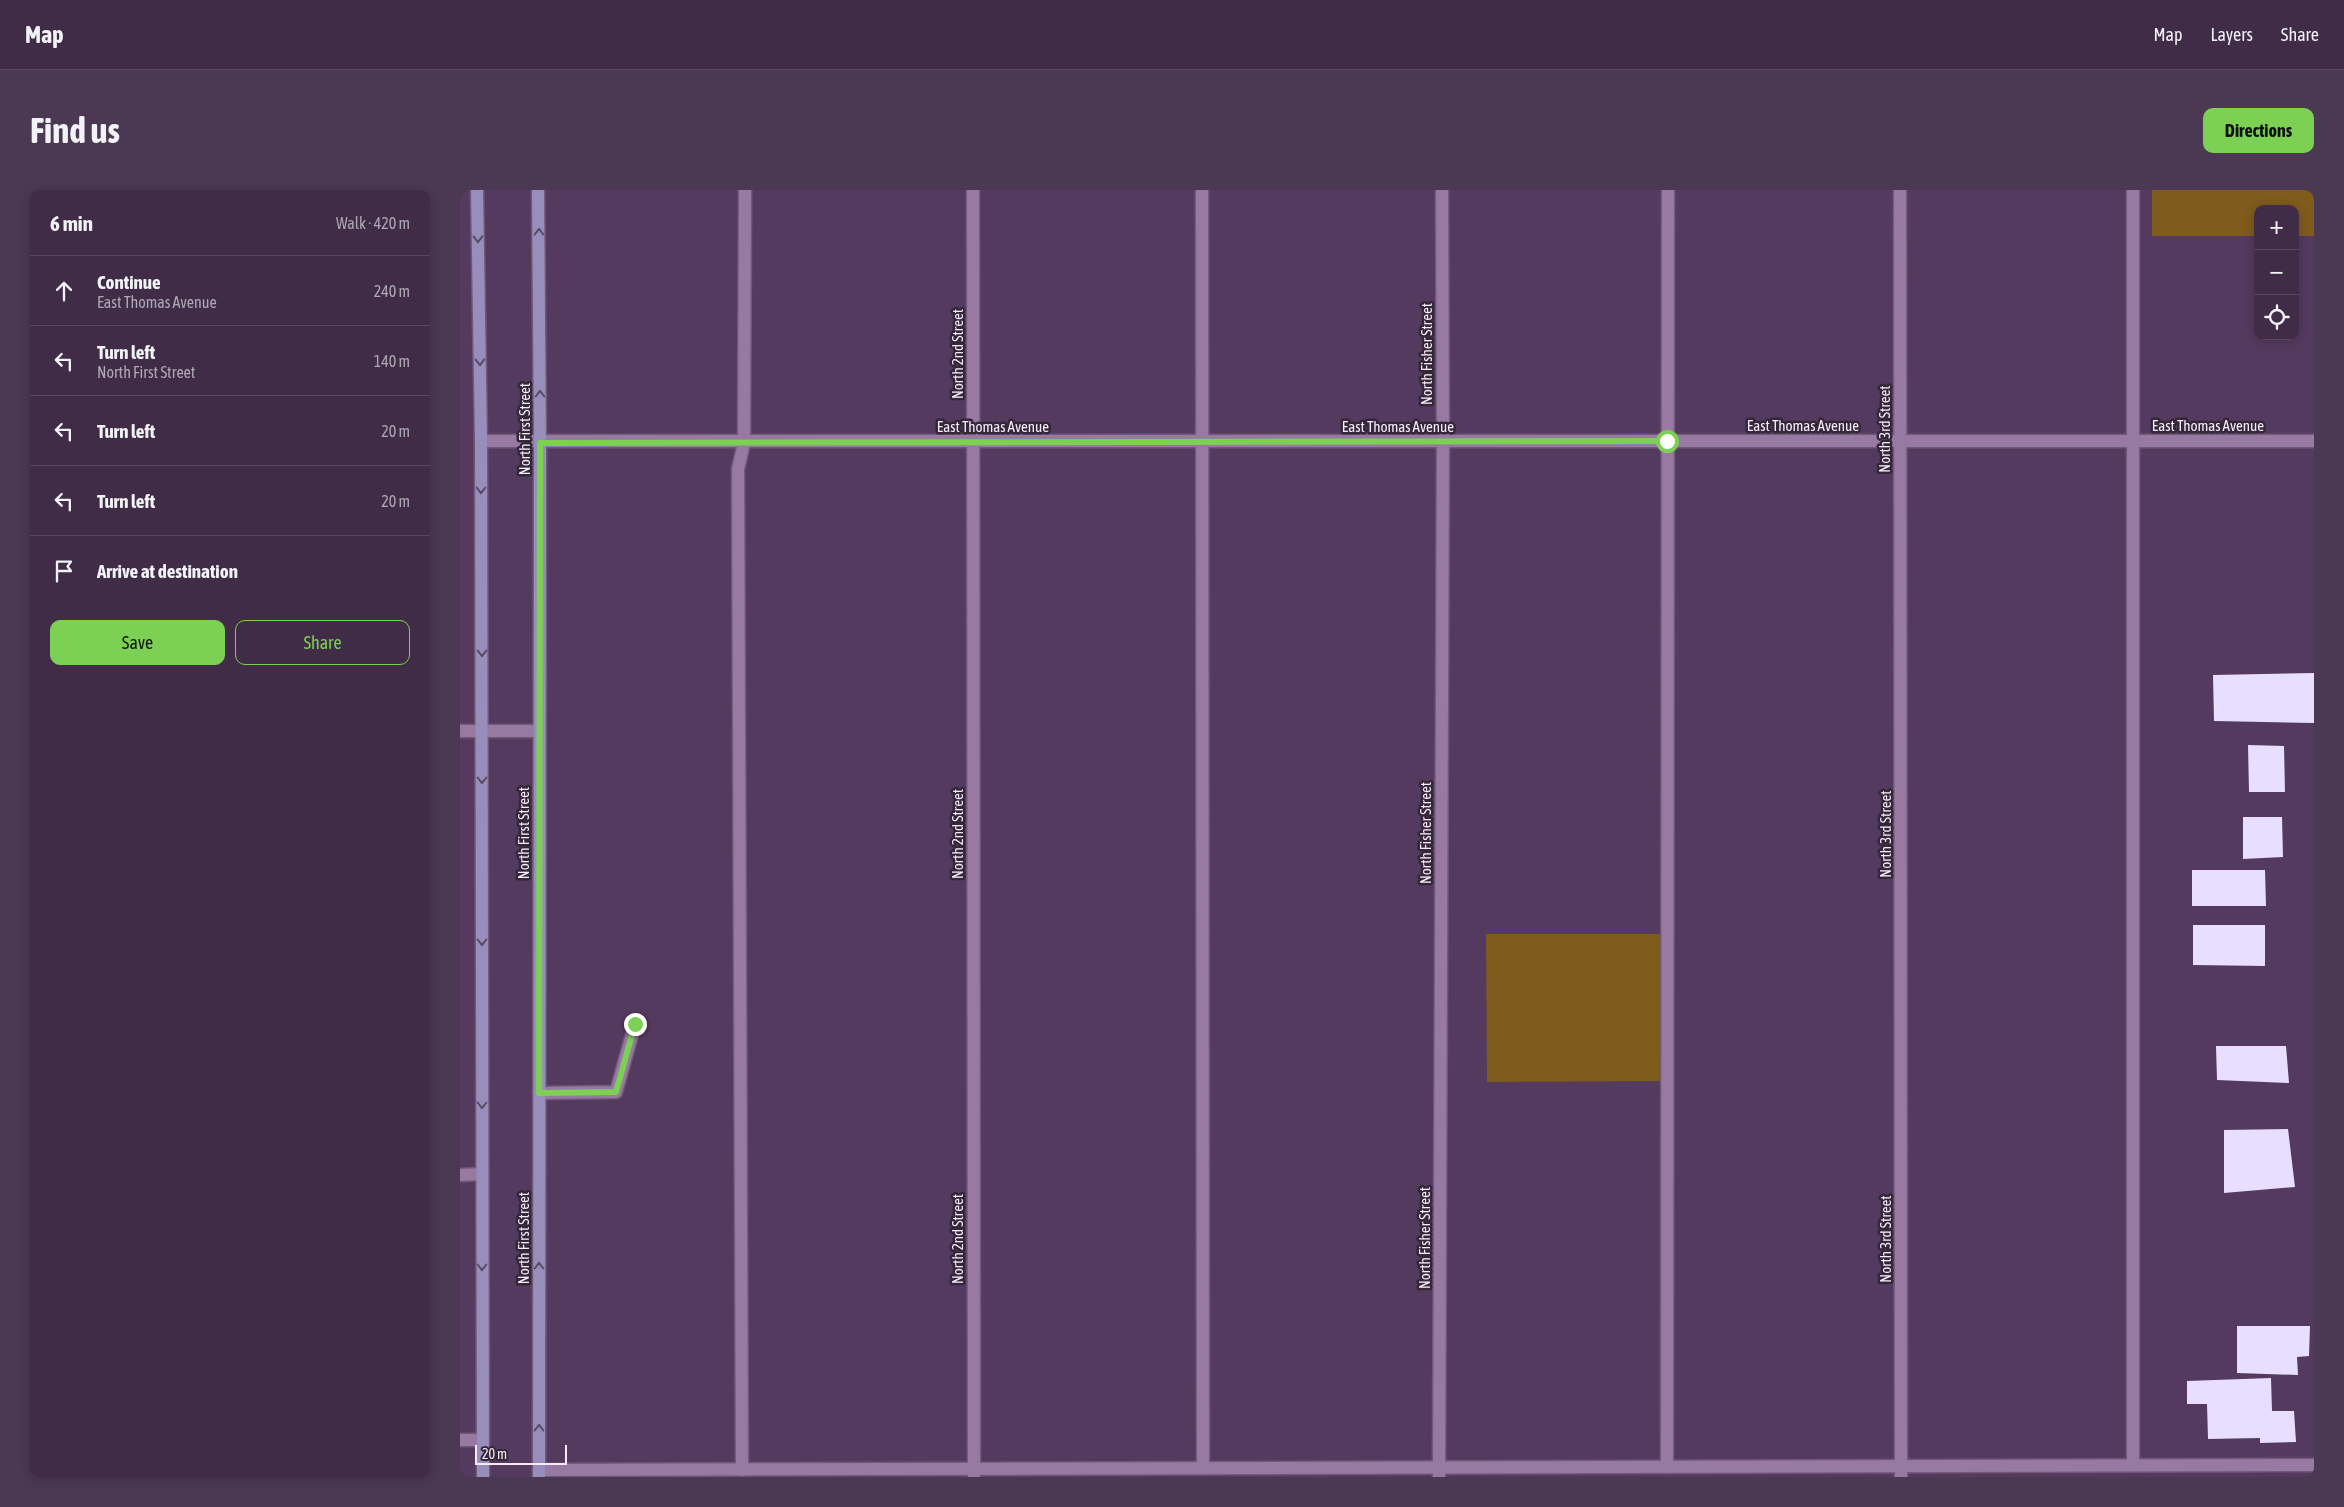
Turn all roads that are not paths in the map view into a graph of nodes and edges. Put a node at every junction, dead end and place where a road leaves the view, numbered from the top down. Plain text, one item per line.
1 (477, 190) edge
2 (538, 190) edge
3 (745, 190) edge
4 (973, 190) edge
5 (1202, 190) edge
6 (1442, 190) edge
7 (1668, 190) edge
8 (1900, 190) edge
9 (2133, 190) edge
10 (481, 441) junction
11 (1667, 441) junction
12 (1901, 441) junction
13 (2133, 441) junction
14 (2314, 441) edge
15 (973, 442) junction
16 (1202, 442) junction
17 (1443, 442) junction
18 (540, 443) junction
19 (744, 443) junction
20 (460, 731) edge
21 (482, 731) junction
22 (539, 731) junction
23 (635, 1024) dead end
24 (539, 1093) junction
25 (482, 1174) junction
26 (460, 1175) edge
27 (460, 1440) edge
28 (482, 1440) junction
29 (2133, 1465) junction
30 (2314, 1465) edge
31 (1667, 1467) junction
32 (1203, 1468) junction
33 (742, 1470) junction
34 (1439, 1472) edge
35 (1901, 1472) edge
36 (974, 1473) edge
37 (539, 1474) edge
38 (482, 1477) edge

1 -> 10 main road
18 -> 2 main road, North First Street
3 - 19 street
4 - 15 street, North 2nd Street
5 - 16 street
6 - 17 street, North Fisher Street
7 - 11 street
8 - 12 street, North 3rd Street
9 - 13 street
10 - 18 street, East Thomas Avenue
10 -> 21 main road
11 - 12 street, East Thomas Avenue
11 - 17 street, East Thomas Avenue
11 - 31 street
12 - 13 street, East Thomas Avenue
12 - 35 street, North 3rd Street
13 - 14 street, East Thomas Avenue
13 - 29 street
15 - 16 street, East Thomas Avenue
15 - 19 street, East Thomas Avenue
15 - 36 street, North 2nd Street
16 - 17 street, East Thomas Avenue
16 - 32 street
17 - 34 street, North Fisher Street
18 - 19 street, East Thomas Avenue
18 - 22 main road, North First Street
19 - 33 street
20 - 21 street
21 - 22 street
21 -> 25 main road
22 - 24 main road, North First Street
23 - 24 street
37 -> 24 main road, North First Street
25 - 26 street
25 -> 28 main road
27 - 28 street
28 - 38 main road
29 - 30 street
29 - 35 street
31 - 34 street
31 - 35 street
32 - 34 street
32 - 36 street
33 - 36 street
33 - 37 street

